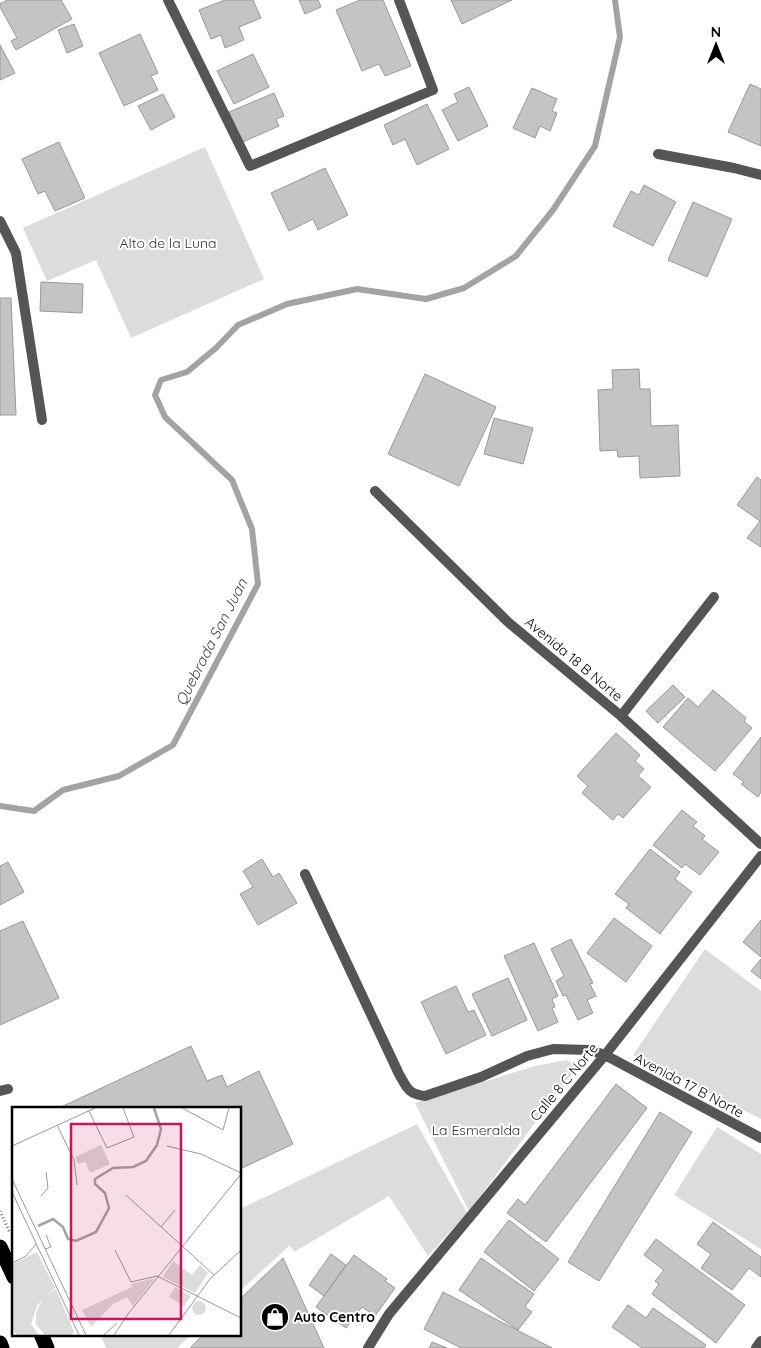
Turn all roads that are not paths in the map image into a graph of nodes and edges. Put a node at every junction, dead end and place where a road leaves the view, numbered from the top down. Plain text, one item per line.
1 (168, 0) edge
2 (399, 0) edge
3 (658, 154) dead end
4 (761, 175) edge
5 (0, 220) edge
6 (42, 420) dead end
7 (374, 491) dead end
8 (714, 597) dead end
9 (621, 716) junction
10 (761, 844) edge
11 (761, 856) edge
12 (305, 874) dead end
13 (605, 1055) junction
14 (761, 1138) edge
15 (0, 1247) edge
16 (12, 1273) edge
17 (42, 1336) edge
18 (761, 1341) edge
19 (0, 1343) edge
20 (2, 1348) edge
21 (47, 1348) edge
22 (368, 1348) edge
23 (756, 1348) edge

1 - 2 street
3 - 4 street
5 - 6 street
7 - 9 street, Avenida 18 B Norte
8 - 9 street
9 - 10 street, Avenida 18 B Norte
11 - 13 street, Calle 8 C Norte
12 - 13 street, Avenida 17 B Norte
13 - 14 street, Avenida 17 B Norte
13 - 22 street, Calle 8 C Norte
15 - 16 highway
17 - 21 highway
18 - 23 street
19 - 20 highway

